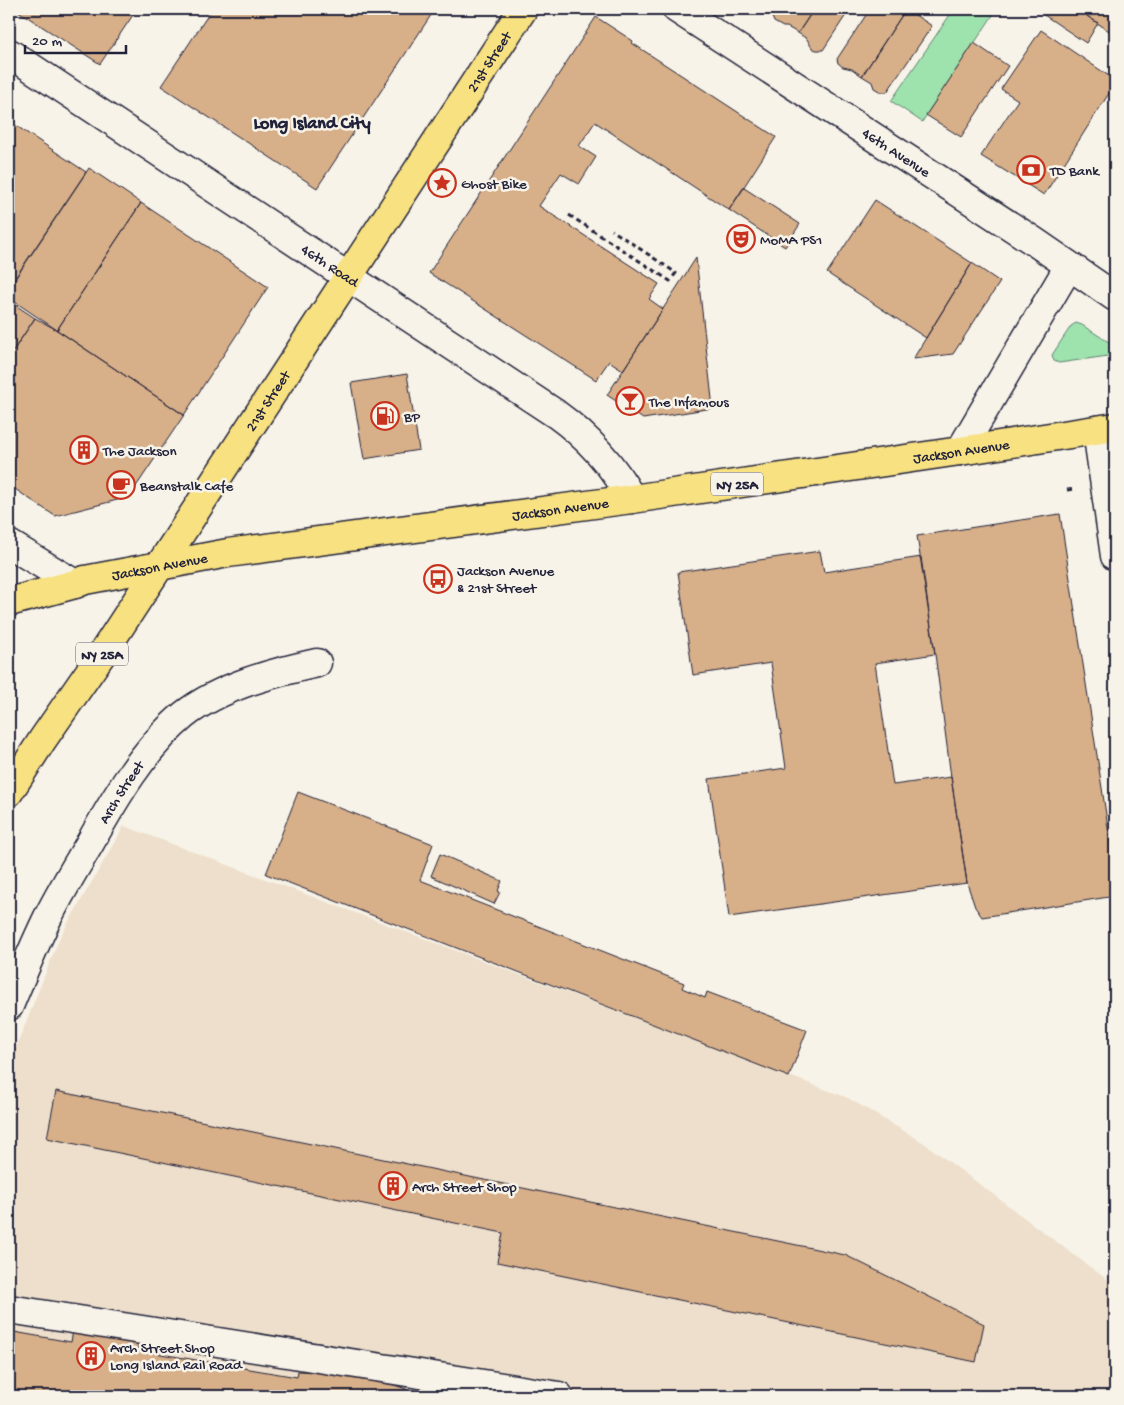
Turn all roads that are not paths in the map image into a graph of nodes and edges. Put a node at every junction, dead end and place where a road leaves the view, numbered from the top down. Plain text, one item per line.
1 (523, 9) edge
2 (676, 9) edge
3 (9, 53) edge
4 (1069, 266) junction
5 (349, 277) junction
6 (1115, 297) edge
7 (1106, 428) edge
8 (960, 451) junction
9 (632, 499) junction
10 (9, 544) edge
11 (1115, 556) edge
12 (158, 566) junction
13 (75, 584) junction
14 (9, 602) edge
15 (317, 663) dead end
16 (9, 792) edge
17 (9, 1006) edge
18 (9, 1309) edge
19 (559, 1396) edge

1 - 5 main road, 21st Street
2 - 4 street, 46th Avenue
3 - 5 street, 46th Road
4 - 6 street, 46th Avenue
4 - 8 street
5 - 9 street, 46th Road
5 - 12 main road, 21st Street
7 - 8 main road, Jackson Avenue / NY 25A
7 - 11 street
8 - 9 main road, Jackson Avenue / NY 25A
9 - 12 main road, Jackson Avenue / NY 25A
10 - 13 street
12 - 13 main road, Jackson Avenue
12 - 16 main road, 21st Street / NY 25A
13 - 14 main road, Jackson Avenue
15 - 17 street, Arch Street
18 - 19 street

